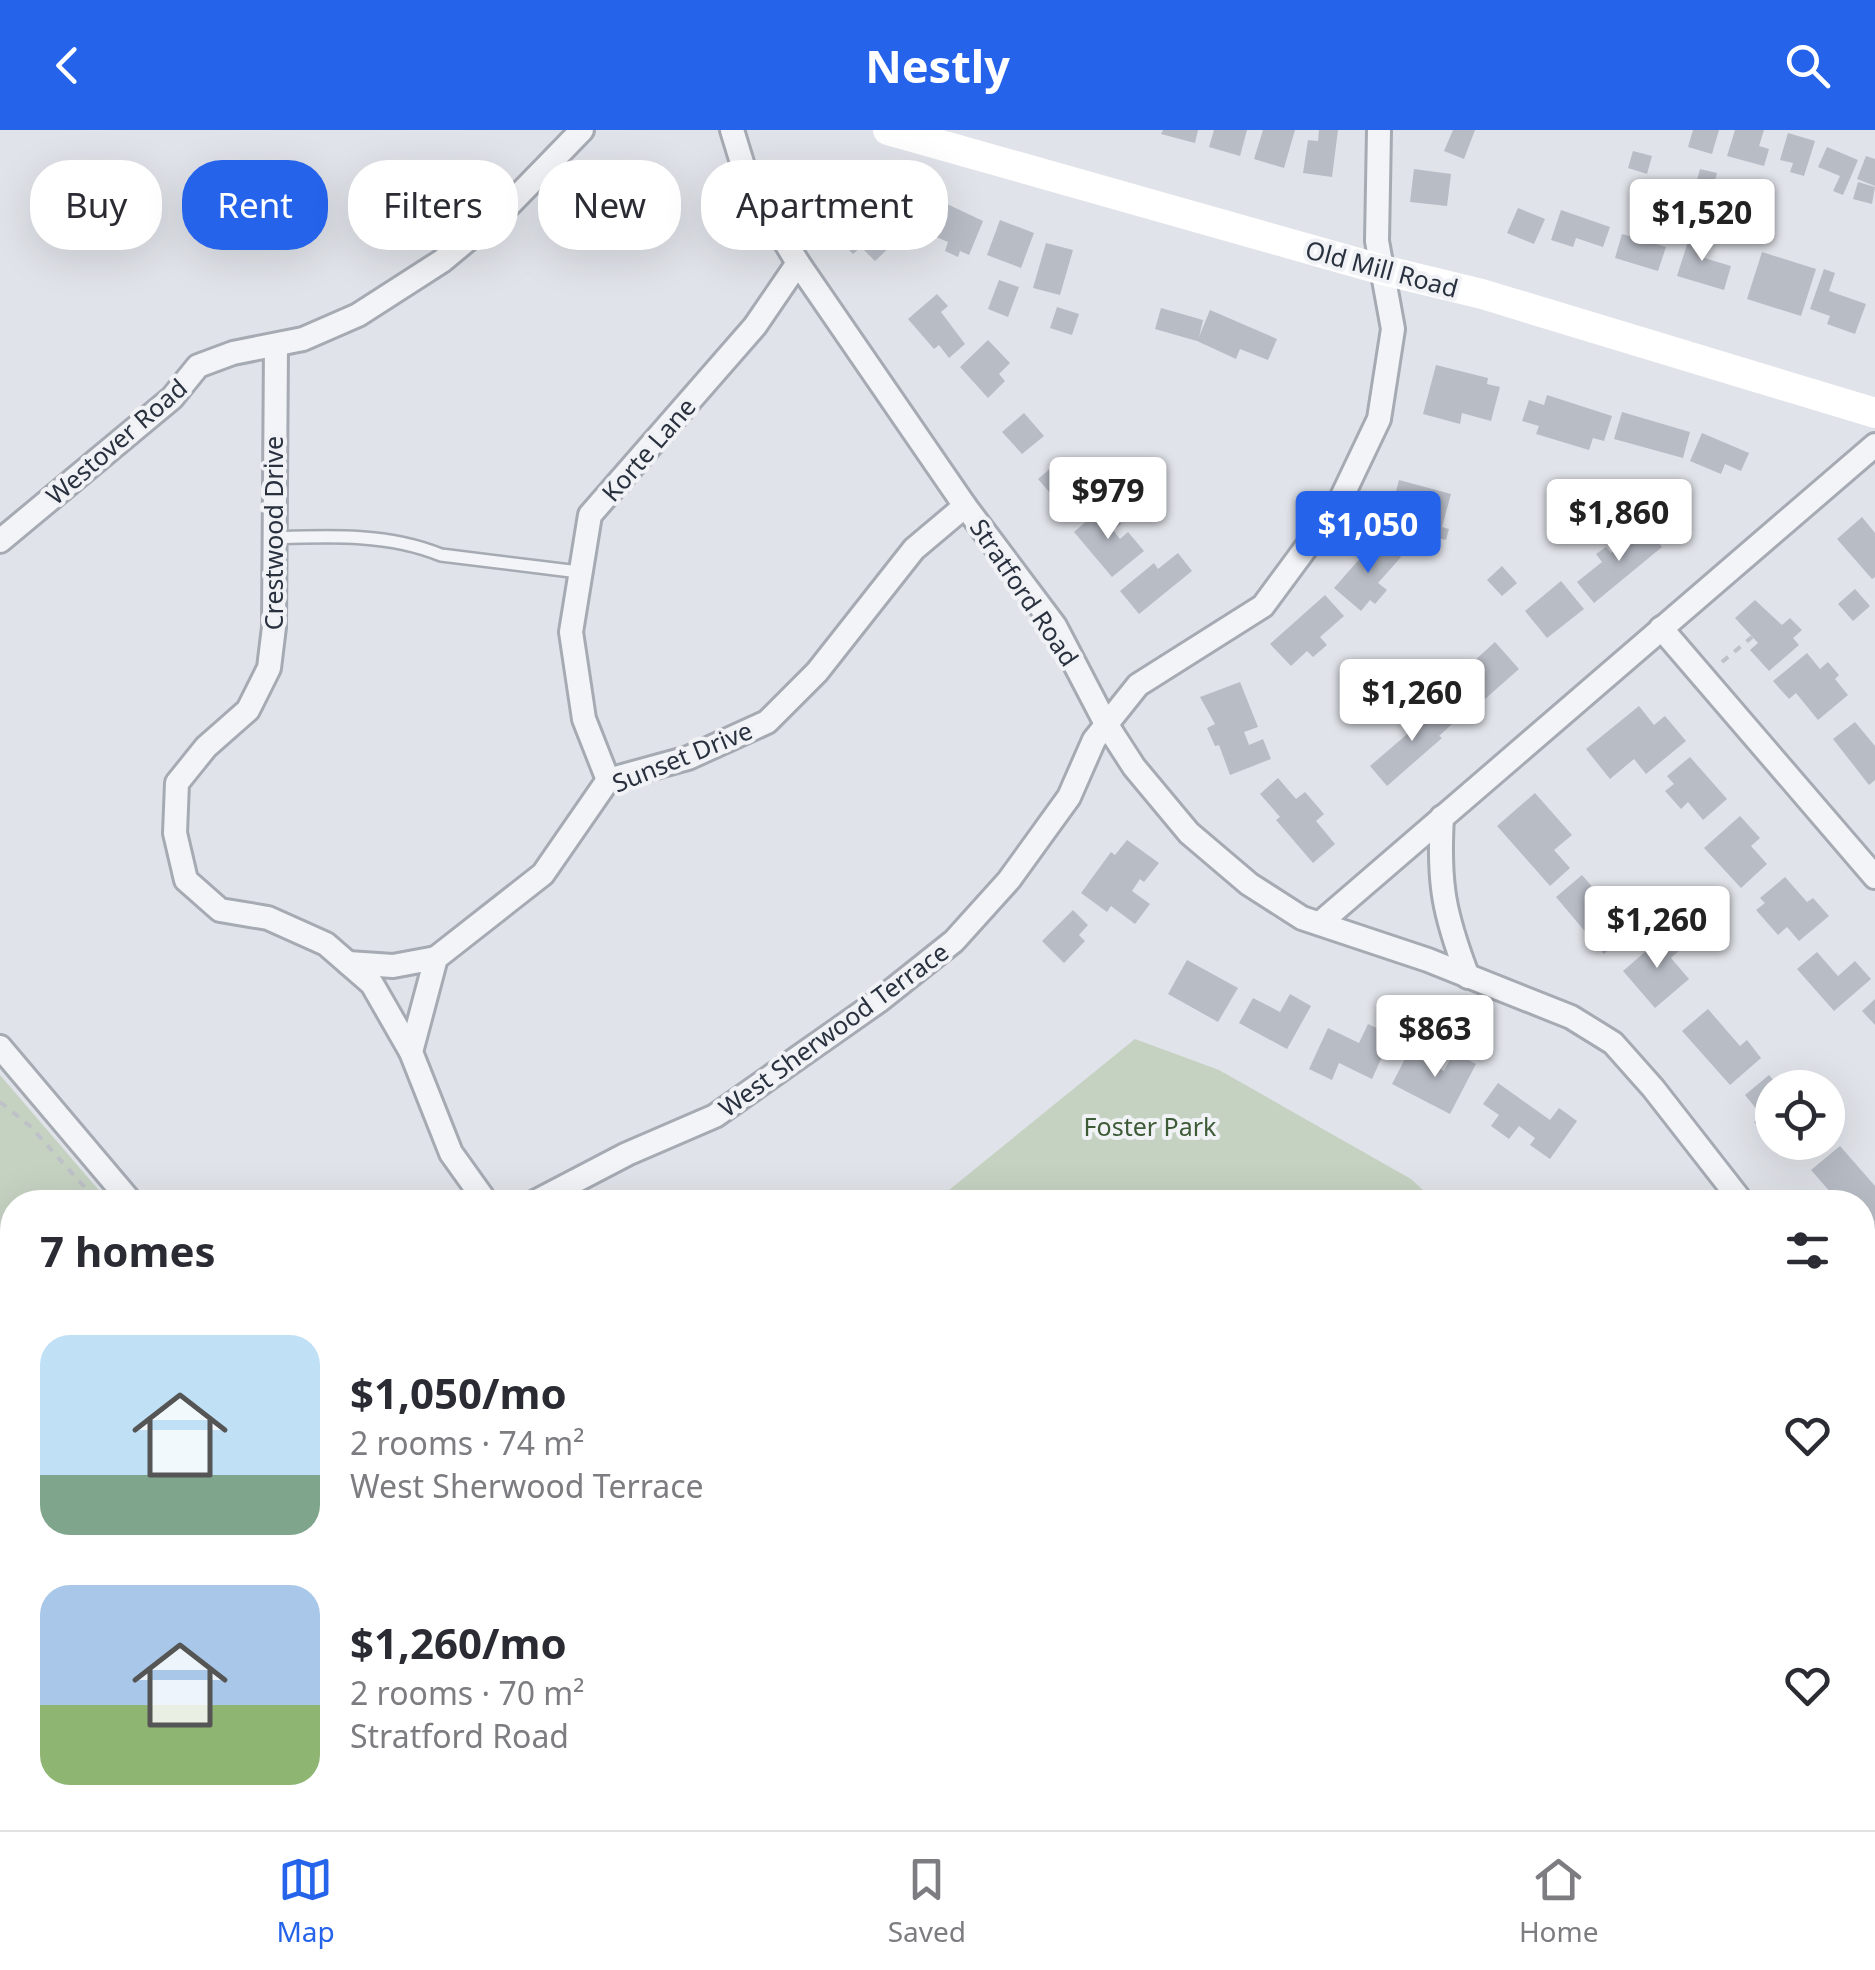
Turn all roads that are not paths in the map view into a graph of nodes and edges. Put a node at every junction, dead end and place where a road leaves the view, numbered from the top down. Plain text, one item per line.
1 (582, 130) edge
2 (732, 130) edge
3 (888, 130) edge
4 (1379, 130) edge
5 (798, 263) junction
6 (1384, 270) junction
7 (276, 344) junction
8 (1875, 413) edge
9 (1875, 445) edge
10 (965, 506) junction
11 (273, 538) junction
12 (0, 541) edge
13 (579, 572) junction
14 (1661, 628) junction
15 (1105, 722) junction
16 (608, 780) junction
17 (1442, 817) junction
18 (1875, 877) edge
19 (1320, 923) junction
20 (436, 958) junction
21 (348, 963) junction
22 (1468, 976) junction
23 (0, 1047) edge
24 (411, 1052) junction
25 (121, 1190) edge
26 (477, 1190) edge
27 (558, 1190) edge
28 (1733, 1190) edge

1 - 7 street, Westover Road
2 - 5 street, Stratford Road
3 - 6 main road, Old Mill Road
4 - 6 street, West Sherwood Terrace
5 - 10 street, Stratford Road
5 - 13 street, Korte Lane
6 - 8 main road, Old Mill Road
6 - 15 street, West Sherwood Terrace
7 - 11 street, Crestwood Drive
7 - 12 street, Westover Road
9 - 14 street
10 - 15 street, Stratford Road
10 - 16 street, Sunset Drive
11 - 13 lane
11 - 21 street, Crestwood Drive
13 - 16 street, Korte Lane
14 - 17 street
14 - 18 street
15 - 19 street, Stratford Road
15 - 27 street, West Sherwood Terrace
16 - 20 street, Sunset Drive
17 - 19 street
17 - 22 street
19 - 22 street, Stratford Road
20 - 21 street, Sunset Drive
20 - 24 street
21 - 24 street, Crestwood Drive
22 - 28 street, Stratford Road
23 - 25 street
24 - 26 street, Crestwood Drive

